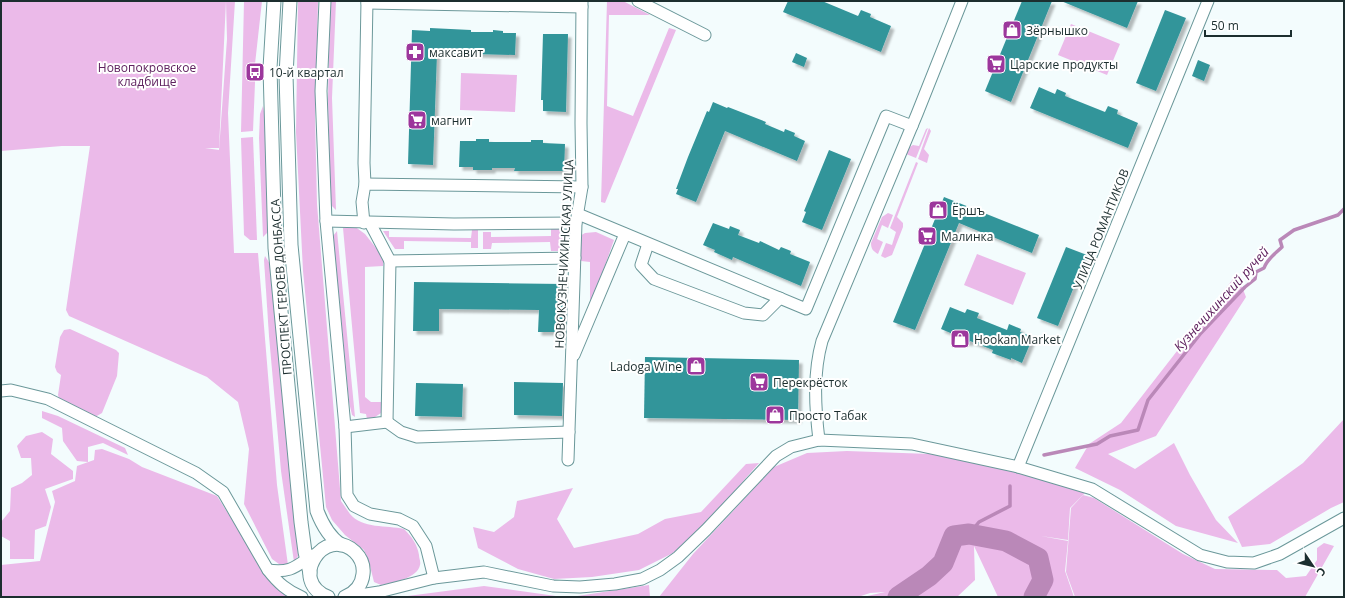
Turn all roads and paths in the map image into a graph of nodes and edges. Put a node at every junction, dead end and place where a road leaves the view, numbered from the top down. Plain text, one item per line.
1 (274, 1) edge
2 (290, 1) edge
3 (325, 1) edge
4 (638, 1) edge
5 (962, 1) edge
6 (1208, 1) edge
7 (367, 2) edge
8 (582, 4) edge
9 (705, 35) dead end
10 (912, 126) junction
11 (365, 184) junction
12 (582, 187) junction
13 (577, 218) junction
14 (326, 221) junction
15 (367, 223) junction
16 (625, 234) junction
17 (648, 244) junction
18 (575, 258) junction
19 (390, 261) junction
20 (780, 298) junction
21 (572, 361) junction
22 (1, 391) edge
23 (387, 422) junction
24 (345, 427) junction
25 (569, 432) junction
26 (819, 440) junction
27 (568, 460) dead end
28 (1018, 467) junction
29 (1344, 518) edge
30 (341, 545) junction
31 (320, 551) junction
32 (306, 559) junction
33 (268, 570) junction
34 (310, 573) junction
35 (363, 576) junction
36 (434, 578) junction
37 (379, 592) junction
38 (302, 597) edge
39 (328, 597) edge
40 (346, 597) edge

1 - 32 street, ПРОСПЕКТ ГЕРОЕВ ДОНБАССА
2 - 30 street, ПРОСПЕКТ ГЕРОЕВ ДОНБАССА
3 - 14 street
4 - 9 street
5 - 10 street
6 - 28 street, УЛИЦА РОМАНТИКОВ
7 - 8 street
7 - 11 street
8 - 12 street, НОВОКУЗНЕЧИХИНСКАЯ УЛИЦА
10 - 20 street
10 - 26 street
11 - 12 street
11 - 15 street
12 - 13 street, НОВОКУЗНЕЧИХИНСКАЯ УЛИЦА
13 - 15 street
13 - 16 street
13 - 18 street, НОВОКУЗНЕЧИХИНСКАЯ УЛИЦА
14 - 15 street
14 - 24 street
15 - 19 street
16 - 17 street
16 - 21 street
17 - 20 street
17 - 20 street
18 - 19 street
18 - 21 street, НОВОКУЗНЕЧИХИНСКАЯ УЛИЦА
19 - 23 street
21 - 25 street, НОВОКУЗНЕЧИХИНСКАЯ УЛИЦА
22 - 33 street
23 - 24 street
23 - 25 street
24 - 36 street
25 - 27 street, НОВОКУЗНЕЧИХИНСКАЯ УЛИЦА
26 - 28 street
26 - 36 street
28 - 29 street
30 - 31 street
30 - 35 street, ПРОСПЕКТ ГЕРОЕВ ДОНБАССА
31 - 32 street
31 - 34 street
32 - 33 street
32 - 34 street, ПРОСПЕКТ ГЕРОЕВ ДОНБАССА
33 - 38 street
34 - 39 street, ПРОСПЕКТ ГЕРОЕВ ДОНБАССА
35 - 37 street
35 - 40 street
36 - 37 street
37 - 40 street

